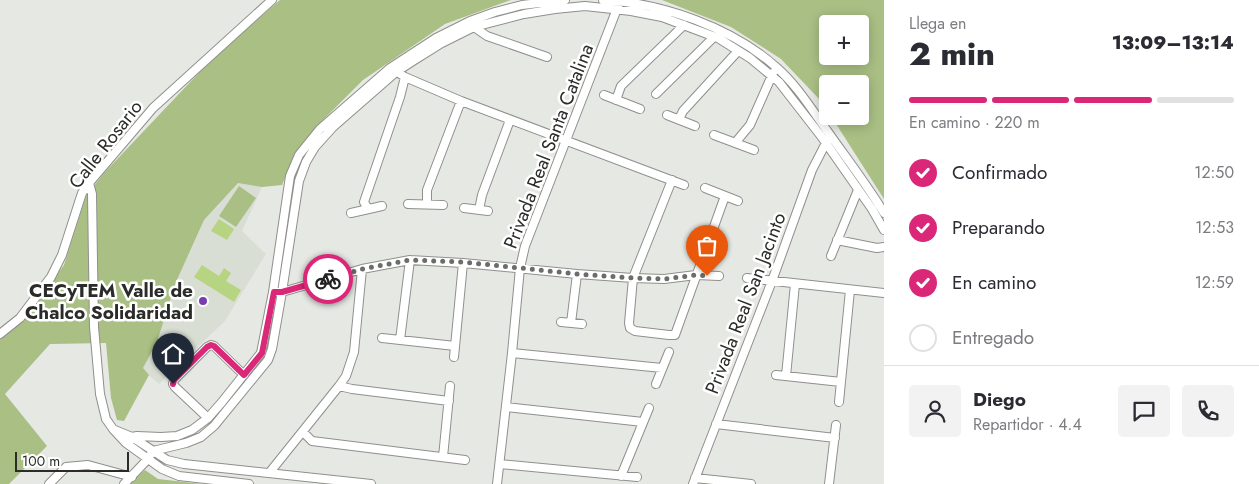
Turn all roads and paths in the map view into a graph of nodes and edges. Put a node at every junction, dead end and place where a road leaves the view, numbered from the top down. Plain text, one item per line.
1 (272, 0) edge
2 (565, 0) edge
3 (603, 0) edge
4 (620, 1) edge
5 (617, 10) junction
6 (684, 25) junction
7 (474, 27) junction
8 (714, 37) junction
9 (738, 51) junction
10 (547, 57) dead end
11 (776, 66) junction
12 (393, 70) junction
13 (771, 76) junction
14 (405, 77) junction
15 (656, 94) dead end
16 (604, 95) dead end
17 (616, 100) junction
18 (462, 101) junction
19 (640, 109) dead end
20 (667, 115) dead end
21 (679, 119) junction
22 (510, 120) junction
23 (695, 126) dead end
24 (714, 135) dead end
25 (830, 135) junction
26 (566, 141) junction
27 (735, 143) junction
28 (825, 143) junction
29 (754, 150) dead end
30 (672, 180) junction
31 (89, 183) junction
32 (684, 185) dead end
33 (705, 188) dead end
34 (858, 190) junction
35 (725, 196) junction
36 (738, 201) dead end
37 (408, 204) dead end
38 (427, 204) junction
39 (443, 205) dead end
40 (382, 206) dead end
41 (77, 207) junction
42 (464, 208) dead end
43 (368, 209) junction
44 (480, 210) junction
45 (92, 211) junction
46 (488, 212) dead end
47 (351, 213) dead end
48 (884, 213) edge
49 (884, 230) edge
50 (837, 240) junction
51 (884, 247) edge
52 (831, 256) dead end
53 (410, 260) junction
54 (463, 262) junction
55 (520, 268) junction
56 (362, 269) junction
57 (577, 274) junction
58 (696, 275) junction
59 (719, 276) dead end
60 (633, 278) junction
61 (747, 278) dead end
62 (772, 281) junction
63 (795, 284) junction
64 (850, 290) junction
65 (278, 292) junction
66 (884, 293) edge
67 (561, 322) dead end
68 (571, 323) junction
69 (582, 324) dead end
70 (0, 334) edge
71 (382, 338) dead end
72 (400, 340) junction
73 (455, 346) junction
74 (669, 352) dead end
75 (512, 353) junction
76 (454, 357) dead end
77 (662, 368) junction
78 (244, 375) junction
79 (776, 375) dead end
80 (786, 376) junction
81 (841, 382) junction
82 (656, 384) dead end
83 (339, 386) junction
84 (450, 386) dead end
85 (448, 401) junction
86 (839, 402) dead end
87 (506, 407) junction
88 (649, 408) dead end
89 (208, 418) junction
90 (643, 422) junction
91 (716, 424) junction
92 (836, 425) dead end
93 (113, 429) junction
94 (303, 432) junction
95 (132, 437) junction
96 (835, 438) junction
97 (126, 443) junction
98 (153, 451) junction
99 (443, 457) junction
100 (147, 460) junction
101 (465, 460) dead end
102 (500, 464) junction
103 (270, 472) junction
104 (621, 476) junction
105 (132, 477) junction
106 (638, 477) dead end
107 (307, 480) edge
108 (694, 481) edge
109 (49, 484) edge
110 (124, 484) edge
111 (249, 484) edge
112 (371, 484) edge
113 (498, 484) edge
114 (751, 484) edge
115 (830, 484) edge

1 - 31 street, Calle Rosario
2 - 12 street
3 - 4 street
4 - 5 street, Privada Real Santa Catalina
4 - 11 street
5 - 6 street
5 - 7 street
5 - 26 street, Privada Real Santa Catalina
6 - 8 street
6 - 17 street
7 - 10 street
7 - 12 street
8 - 9 street
8 - 15 street
9 - 13 street
9 - 21 street
11 - 13 street
11 - 25 street
12 - 14 street
12 - 65 street
13 - 27 street
13 - 28 street
14 - 18 street
14 - 43 street
16 - 17 street
17 - 19 street
18 - 22 street
18 - 38 street
20 - 21 street
21 - 23 street
22 - 26 street
22 - 44 street
24 - 27 street
25 - 28 street, Privada Real San Jacinto
25 - 48 street
26 - 30 street
26 - 55 street, Privada Real Santa Catalina
27 - 29 street
28 - 34 street
28 - 62 street, Privada Real San Jacinto
30 - 32 street
30 - 60 street
31 - 41 street, Calle Rosario
31 - 45 street
33 - 35 street
34 - 49 street
34 - 50 street
35 - 36 street
35 - 58 street
37 - 38 street
38 - 39 street
40 - 43 street
41 - 45 street
41 - 70 street, Calle Rosario
42 - 44 street
43 - 47 street
44 - 46 street
45 - 93 street
50 - 51 street
50 - 52 street
53 - 54 street
53 - 56 street
53 - 72 street
54 - 55 street
54 - 73 street
55 - 57 street
55 - 75 street, Privada Real Santa Catalina
56 - 65 street
56 - 83 street
57 - 60 street
57 - 68 street
58 - 59 street
58 - 60 street
58 - 60 street
61 - 62 street
62 - 63 street
62 - 91 street, Privada Real San Jacinto
63 - 64 street
63 - 80 street
64 - 66 street
64 - 81 street
65 - 78 street
65 - 98 street
67 - 68 street
68 - 69 street
71 - 72 street
72 - 73 street
73 - 76 street
74 - 77 street
75 - 77 street
75 - 87 street, Privada Real Santa Catalina
77 - 82 street
78 - 89 street
78 - 89 street
79 - 80 street
80 - 81 street
81 - 86 street
83 - 85 street
83 - 94 street
84 - 85 street
85 - 99 street
87 - 90 street
87 - 102 street, Privada Real Santa Catalina
88 - 90 street
89 - 95 street
90 - 104 street
91 - 96 street
91 - 108 street, Privada Real San Jacinto
92 - 96 street
93 - 95 street
93 - 97 street
94 - 99 street
94 - 103 street
95 - 97 street
95 - 98 street
96 - 115 street
97 - 100 street
98 - 100 street
98 - 103 street
99 - 101 street
100 - 105 street
100 - 111 street
102 - 104 street
102 - 113 street, Privada Real Santa Catalina
103 - 107 street
104 - 106 street
105 - 109 street
105 - 110 street
107 - 112 street
108 - 114 street

